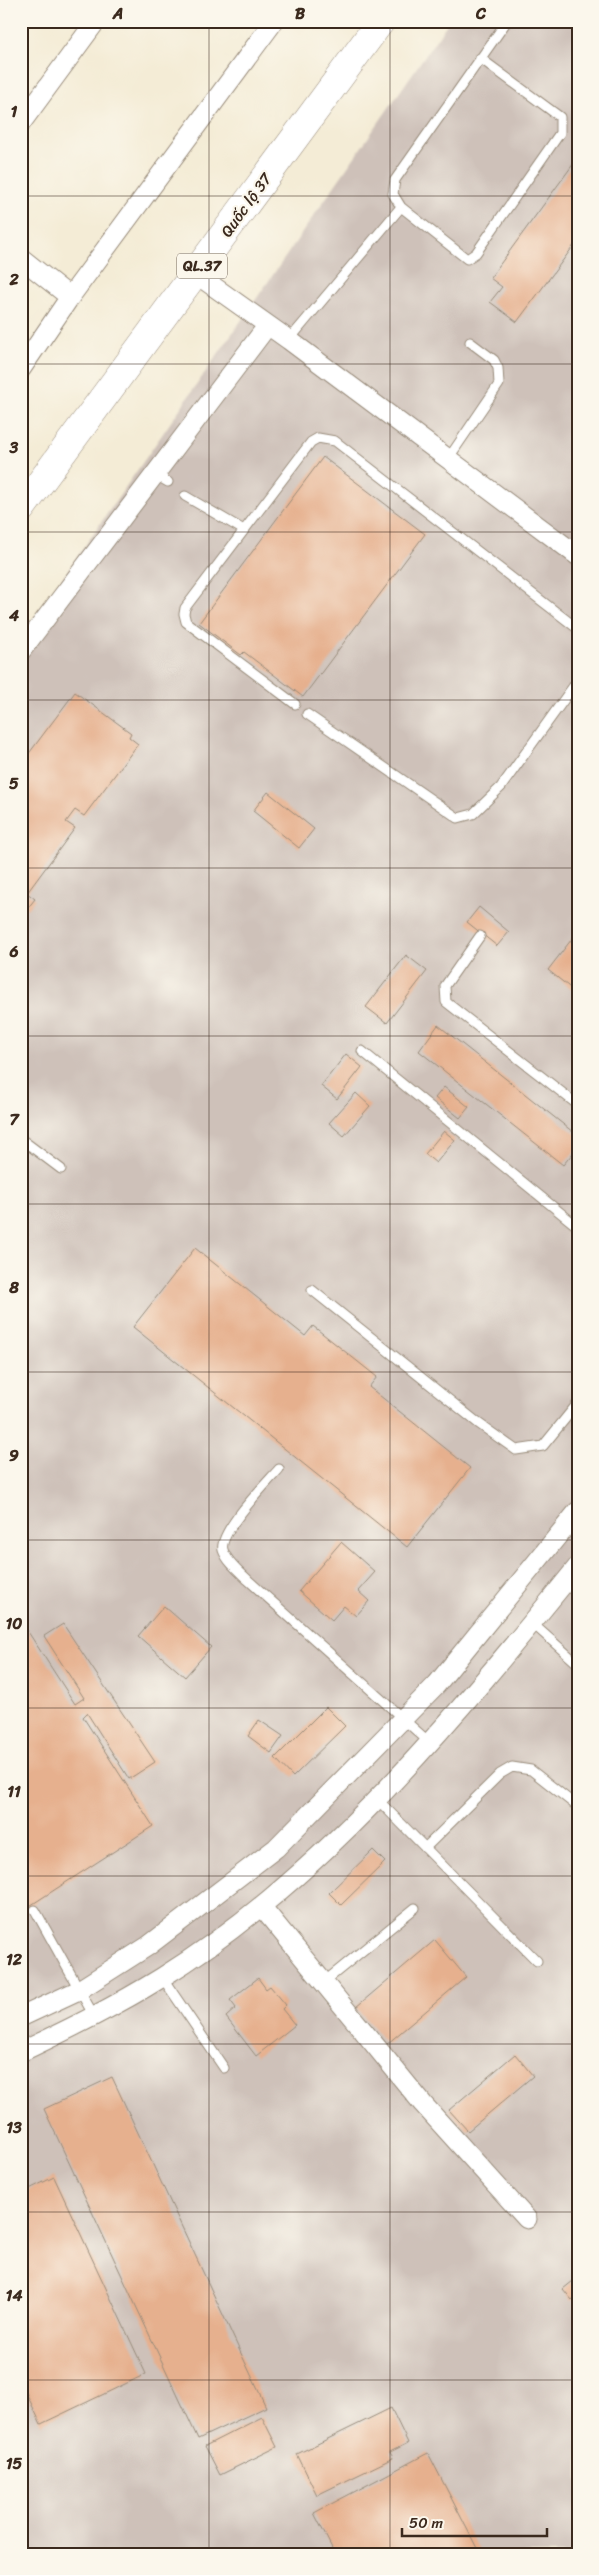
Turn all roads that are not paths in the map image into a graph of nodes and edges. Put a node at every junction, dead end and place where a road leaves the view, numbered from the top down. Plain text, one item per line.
1 (96, 21) edge
2 (274, 21) edge
3 (381, 21) edge
4 (508, 21) edge
5 (480, 58) junction
6 (21, 123) edge
7 (401, 207) junction
8 (21, 258) edge
9 (196, 274) junction
10 (70, 297) junction
11 (268, 325) junction
12 (289, 340) junction
13 (470, 342) dead end
14 (21, 369) edge
15 (448, 459) junction
16 (185, 496) dead end
17 (21, 509) edge
18 (242, 529) junction
19 (578, 556) edge
20 (578, 629) edge
21 (21, 650) edge
22 (578, 680) edge
23 (295, 704) dead end
24 (308, 714) dead end
25 (480, 936) dead end
26 (362, 1051) dead end
27 (578, 1105) edge
28 (21, 1139) edge
29 (61, 1169) dead end
30 (578, 1227) edge
31 (312, 1290) dead end
32 (578, 1403) edge
33 (279, 1469) dead end
34 (578, 1511) edge
35 (578, 1566) edge
36 (532, 1623) junction
37 (578, 1664) edge
38 (403, 1718) junction
39 (429, 1742) junction
40 (376, 1798) junction
41 (578, 1807) edge
42 (425, 1848) junction
43 (261, 1906) junction
44 (416, 1908) dead end
45 (35, 1910) dead end
46 (537, 1961) dead end
47 (162, 1977) junction
48 (324, 1982) junction
49 (79, 1990) junction
50 (94, 2016) junction
51 (21, 2017) edge
52 (21, 2052) edge
53 (224, 2068) dead end
54 (526, 2219) dead end

1 - 6 street
2 - 10 street
3 - 9 highway, Quốc lộ 37 / QL.37
4 - 5 lane
5 - 7 lane
5 - 7 lane
7 - 12 lane
8 - 10 street
9 - 11 street
9 - 17 highway, Quốc lộ 37 / QL.37
10 - 14 street
11 - 12 street
11 - 21 street
12 - 15 street
13 - 15 lane
15 - 19 street
16 - 18 lane
18 - 20 lane
18 - 23 lane
22 - 24 lane
25 - 27 lane
26 - 30 lane
28 - 29 lane
31 - 32 lane
33 - 38 lane
34 - 38 street
35 - 36 street
36 - 37 lane
36 - 39 street
38 - 39 lane
38 - 49 street
39 - 40 street
40 - 42 lane
40 - 43 street
41 - 42 lane
42 - 46 lane
43 - 47 street
43 - 48 street
44 - 48 lane
45 - 49 lane
47 - 50 street
47 - 53 lane
48 - 54 street
49 - 50 lane
49 - 51 street
50 - 52 street

